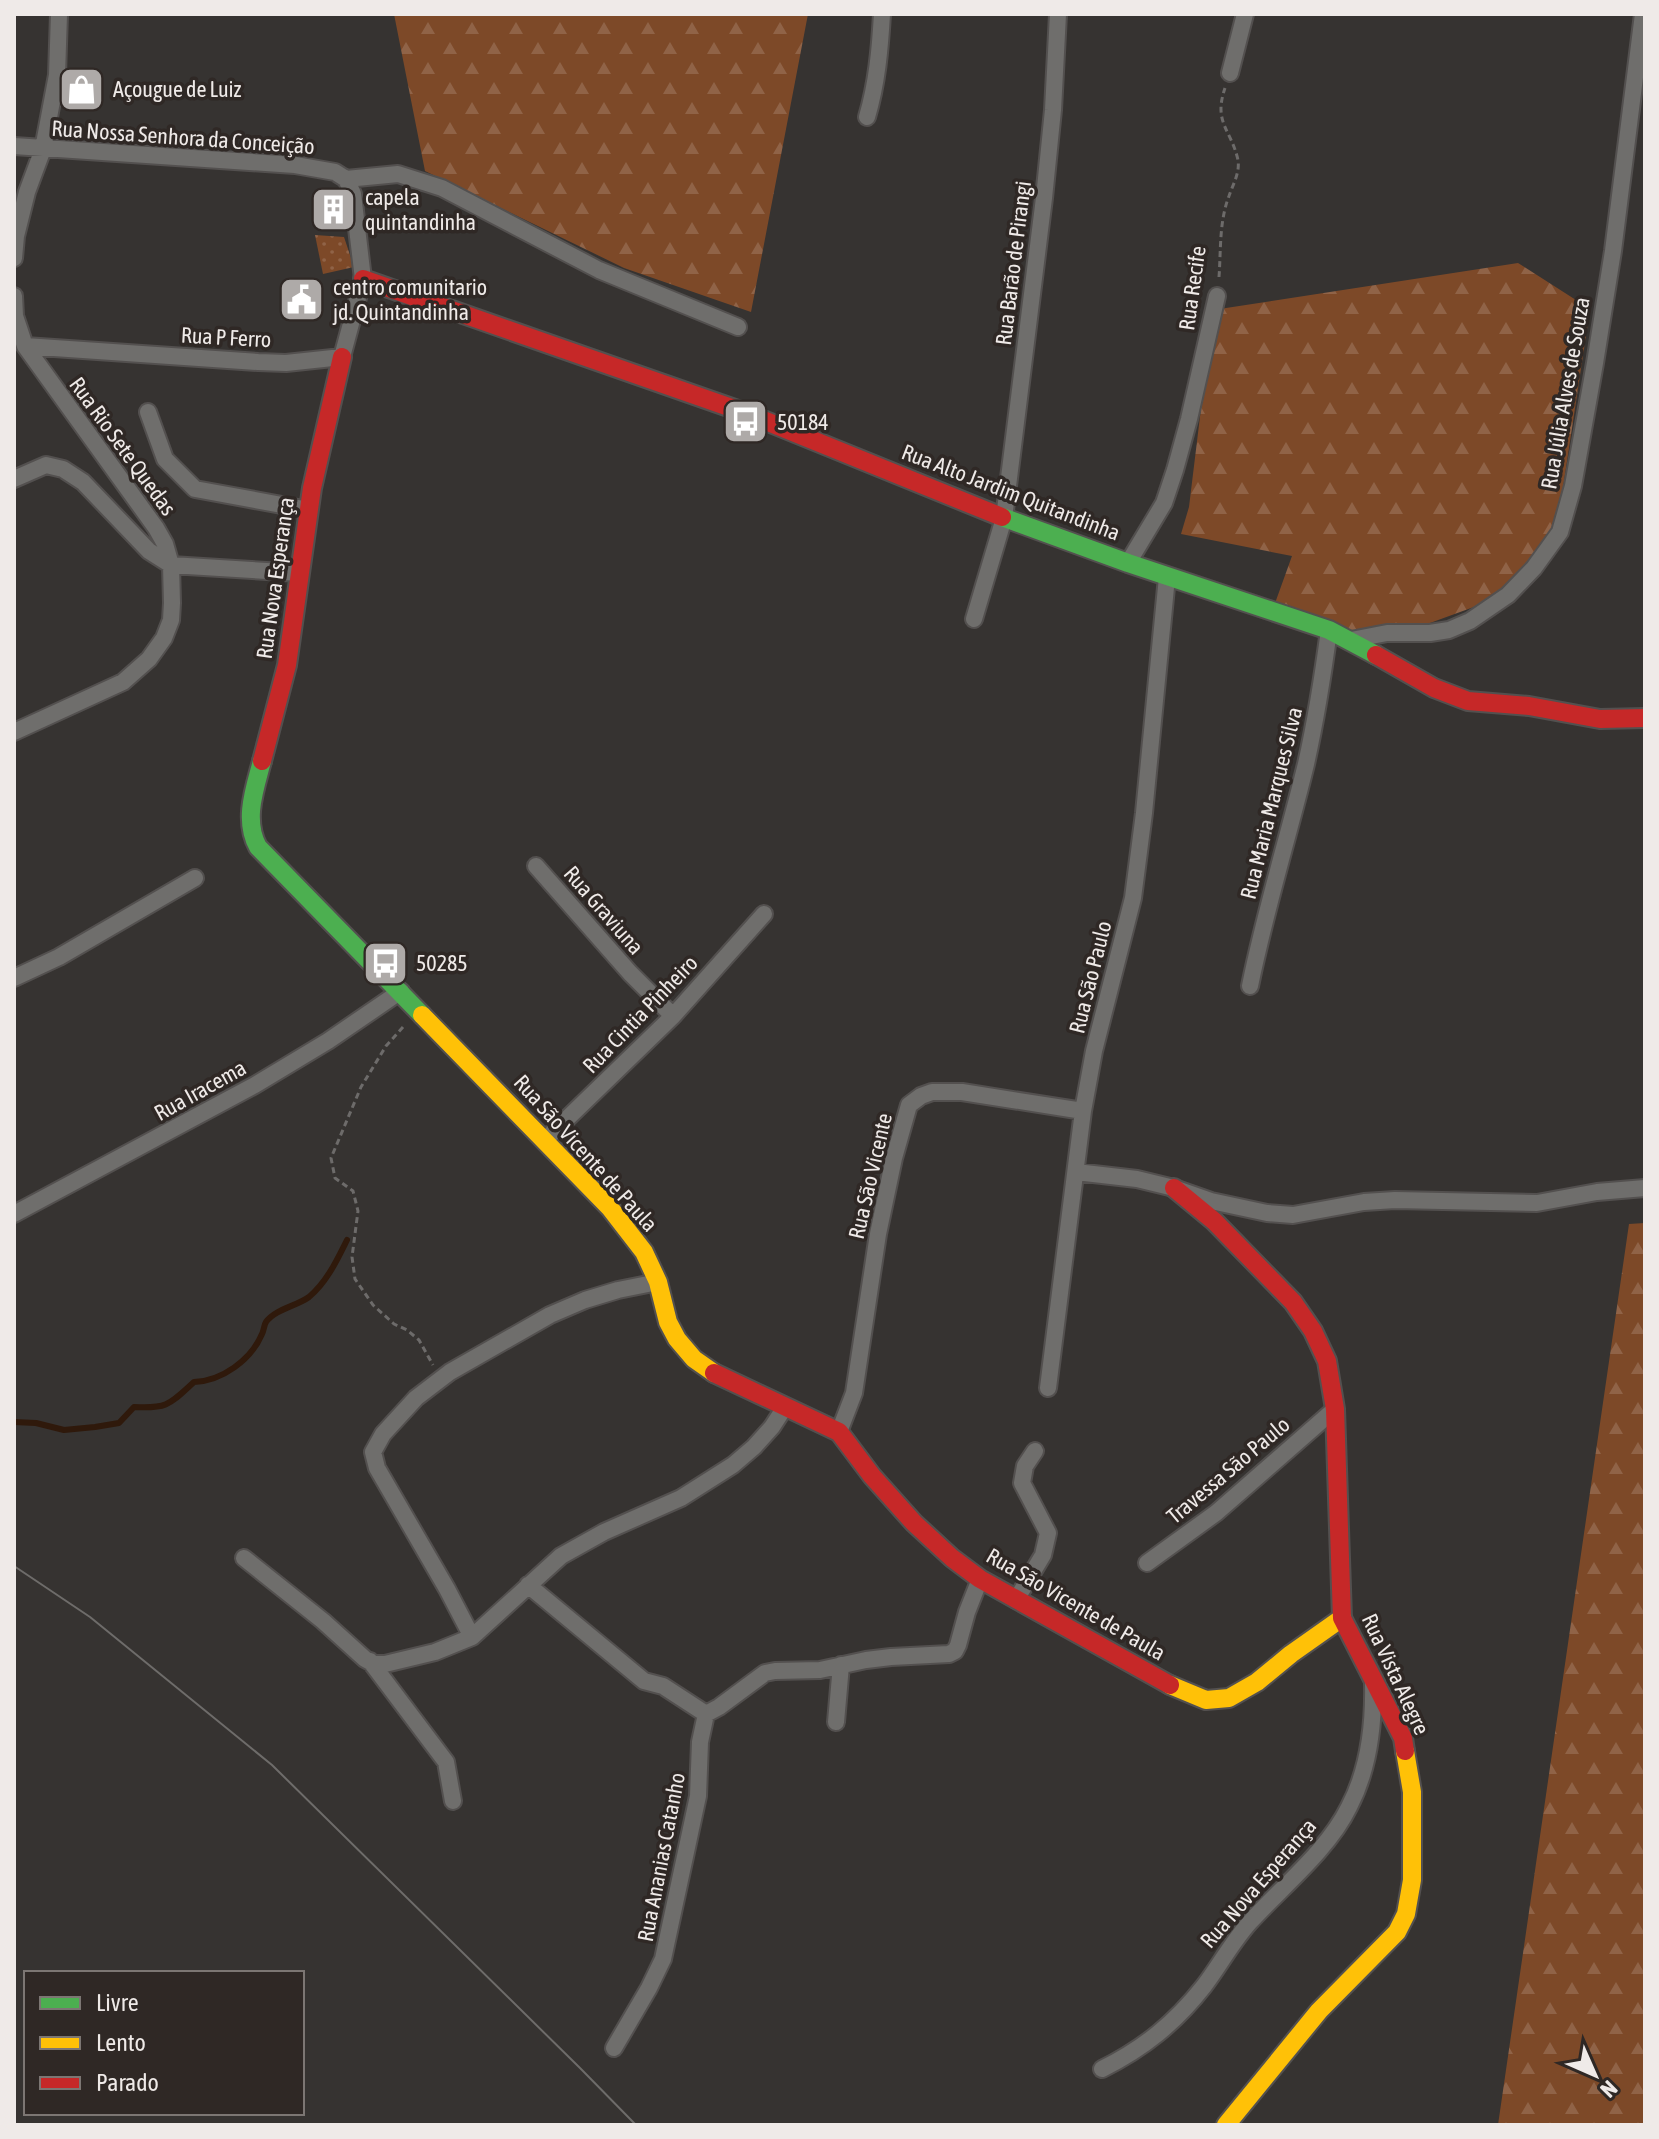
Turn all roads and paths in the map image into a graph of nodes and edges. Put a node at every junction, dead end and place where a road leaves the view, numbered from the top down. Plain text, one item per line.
1 (59, 14) edge
2 (882, 14) edge
3 (1058, 14) edge
4 (1245, 14) edge
5 (1643, 14) edge
6 (1230, 73) joint
7 (867, 117) dead end
8 (14, 146) edge
9 (43, 149) junction
10 (346, 179) junction
11 (14, 258) edge
12 (363, 279) junction
13 (14, 296) edge
14 (1217, 296) joint
15 (738, 327) dead end
16 (25, 346) junction
17 (342, 357) junction
18 (148, 412) dead end
19 (14, 479) edge
20 (309, 510) junction
21 (1004, 518) junction
22 (1128, 563) junction
23 (171, 565) junction
24 (300, 573) junction
25 (1167, 577) junction
26 (974, 619) dead end
27 (1329, 630) junction
28 (1351, 640) junction
29 (1645, 718) edge
30 (14, 732) edge
31 (251, 804) joint
32 (536, 866) dead end
33 (195, 878) dead end
34 (764, 914) dead end
35 (14, 978) edge
36 (1250, 986) dead end
37 (401, 991) junction
38 (419, 1010) junction
39 (673, 1016) junction
40 (1083, 1111) junction
41 (544, 1141) junction
42 (1076, 1172) junction
43 (1174, 1188) junction
44 (1645, 1188) edge
45 (14, 1214) edge
46 (658, 1282) junction
47 (441, 1378) junction
48 (1048, 1388) dead end
49 (785, 1407) junction
50 (1335, 1409) junction
51 (839, 1432) junction
52 (1035, 1451) dead end
53 (244, 1558) dead end
54 (1147, 1563) dead end
55 (980, 1579) junction
56 (528, 1585) junction
57 (1016, 1600) junction
58 (1342, 1618) junction
59 (472, 1637) junction
60 (370, 1661) junction
61 (841, 1665) junction
62 (1373, 1681) junction
63 (706, 1714) junction
64 (836, 1722) dead end
65 (453, 1801) dead end
66 (614, 2048) dead end
67 (1102, 2069) dead end
68 (1226, 2125) edge

1 - 9 street
2 - 7 street
3 - 21 street, Rua Barão de Pirangi
4 - 6 street
5 - 28 street, Rua Júlia Alves de Souza
6 - 14 path, Rua Recife
8 - 9 street, Rua Nossa Senhora da Conceição
9 - 10 street, Rua Nossa Senhora da Conceição
9 - 11 street
10 - 12 street
10 - 15 street, Rua Nossa Senhora da Conceição
12 - 17 street
12 - 21 street, Rua Alto Jardim Quitandinha
13 - 16 street, Rua Rio Sete Quedas
14 - 22 street, Rua Recife
16 - 17 street, Rua P Ferro
16 - 23 street, Rua Rio Sete Quedas
17 - 20 street, Rua Nova Esperança
18 - 20 street, Rua Rio Sete Quedas
19 - 23 street
20 - 24 street, Rua Nova Esperança
21 - 22 street, Rua Alto Jardim Quitandinha
21 - 26 street
22 - 25 street, Rua Alto Jardim Quitandinha
23 - 24 street
23 - 30 street, Rua Rio Sete Quedas
24 - 31 street, Rua Nova Esperança
25 - 27 street, Rua Alto Jardim Quitandinha
25 - 40 street, Rua São Paulo
27 - 28 street, Rua Alto Jardim Quitandinha
27 - 36 street, Rua Maria Marques Silva
28 - 29 street, Rua Alto Jardim Quitandinha
31 - 37 street, Rua São Vicente de Paula
32 - 39 street, Rua Graviuna
33 - 35 street
34 - 39 street, Rua Cintia Pinheiro
37 - 38 street, Rua São Vicente de Paula
37 - 45 street, Rua Iracema
38 - 41 street, Rua São Vicente de Paula
38 - 47 path
39 - 41 street, Rua Cintia Pinheiro
40 - 42 street, Rua São Paulo
40 - 51 street, Rua São Vicente
41 - 46 street, Rua São Vicente de Paula
42 - 43 street
42 - 48 street, Rua São Paulo
43 - 44 street
43 - 50 street, Rua Vista Alegre
46 - 47 street
46 - 49 street, Rua São Vicente de Paula
47 - 59 street
49 - 51 street, Rua São Vicente de Paula
49 - 56 street
50 - 54 street, Travessa São Paulo
50 - 58 street, Rua Vista Alegre
51 - 55 street, Rua São Vicente de Paula
52 - 57 street
53 - 60 street
55 - 57 street, Rua São Vicente de Paula
55 - 61 street
56 - 59 street
56 - 63 street
57 - 58 street, Rua São Vicente de Paula
58 - 62 street, Rua Vista Alegre
59 - 60 street
60 - 65 street
61 - 63 street
61 - 64 street
62 - 67 street, Rua Nova Esperança
62 - 68 street, Rua Vista Alegre
63 - 66 street, Rua Ananias Catanho

